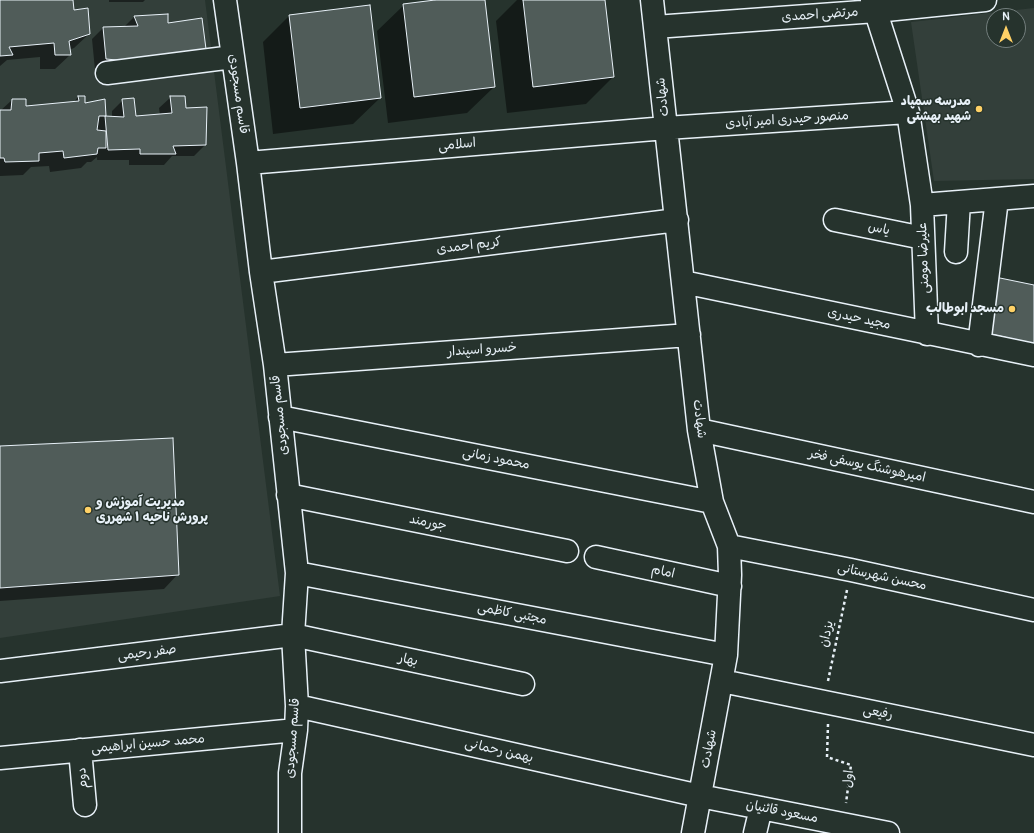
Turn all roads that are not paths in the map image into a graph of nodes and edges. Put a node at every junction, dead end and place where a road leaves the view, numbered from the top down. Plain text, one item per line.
1 (224, 0) edge
2 (652, 0) edge
3 (984, 0) edge
4 (874, 6) edge
5 (655, 27) junction
6 (233, 57) junction
7 (108, 73) dead end
8 (908, 112) junction
9 (666, 128) junction
10 (248, 163) junction
11 (1034, 196) edge
12 (997, 199) junction
13 (959, 202) junction
14 (922, 205) junction
15 (676, 220) junction
16 (835, 220) dead end
17 (923, 238) junction
18 (956, 252) dead end
19 (261, 272) junction
20 (683, 282) junction
21 (927, 334) junction
22 (689, 335) junction
23 (979, 345) junction
24 (1034, 355) edge
25 (275, 364) junction
26 (280, 417) junction
27 (699, 430) junction
28 (288, 495) junction
29 (712, 502) junction
30 (1034, 502) edge
31 (729, 546) junction
32 (567, 551) dead end
33 (596, 557) dead end
34 (297, 572) junction
35 (730, 586) junction
36 (1034, 610) edge
37 (294, 635) junction
38 (726, 655) junction
39 (0, 671) edge
40 (722, 681) junction
41 (523, 684) dead end
42 (297, 706) junction
43 (296, 730) junction
44 (1034, 745) edge
45 (80, 750) junction
46 (0, 758) edge
47 (700, 796) junction
48 (86, 805) dead end
49 (761, 808) junction
50 (290, 833) edge
51 (693, 833) edge
52 (755, 833) edge
53 (888, 833) edge

1 - 6 street, قاسم مسجودی
2 - 5 street, شهادت
3 - 4 street, مرتضی احمدی
4 - 5 street, مرتضی احمدی
4 - 8 street, علیرضا مومنی
5 - 9 street, شهادت
6 - 7 street
6 - 10 street, قاسم مسجودی
8 - 9 street, منصور حیدری امیر آبادی
8 - 14 street, علیرضا مومنی
9 - 10 street, اسلامی
9 - 15 street, شهادت
10 - 19 street, قاسم مسجودی
11 - 12 street, علیرضا مومنی
12 - 13 street, علیرضا مومنی
12 - 23 street
13 - 14 street, علیرضا مومنی
13 - 18 street
14 - 17 street, علیرضا مومنی
15 - 19 street, کریم احمدی
15 - 20 street, شهادت
16 - 17 street, یاس
17 - 21 street, علیرضا مومنی
19 - 25 street, قاسم مسجودی
20 - 21 street, مجید حیدری
20 - 22 street, شهادت
21 - 23 street, مجید حیدری
22 - 25 street, خسرو اسپندار
22 - 27 street, شهادت
23 - 24 street, مجید حیدری
25 - 26 street, قاسم مسجودی
26 - 28 street, قاسم مسجودی
26 - 29 street, محمود زمانی
27 - 29 street, شهادت
27 - 30 street, امیرهوشنگ یوسفی فخر
28 - 32 street, جورمند
28 - 34 street, قاسم مسجودی
29 - 31 street, شهادت
31 - 35 street, شهادت
31 - 36 street, محسن شهرستانی
33 - 35 street, امام
34 - 37 street, قاسم مسجودی
34 - 38 street, مجتبی کاظمی
35 - 38 street, شهادت
37 - 39 street, صفر رحیمی
37 - 41 street, بهار
37 - 42 street, قاسم مسجودی
38 - 40 street, شهادت
40 - 44 street, رفیعی
40 - 47 street, شهادت
42 - 43 street, قاسم مسجودی
42 - 47 street, بهمن رحمانی
43 - 45 street, محمد حسین ابراهیمی
43 - 50 street, قاسم مسجودی
45 - 46 street, محمد حسین ابراهیمی
45 - 48 street, دوم
47 - 49 street, مسعود قائنیان
47 - 51 street, شهادت
49 - 52 street
49 - 53 street, مسعود قائنیان

